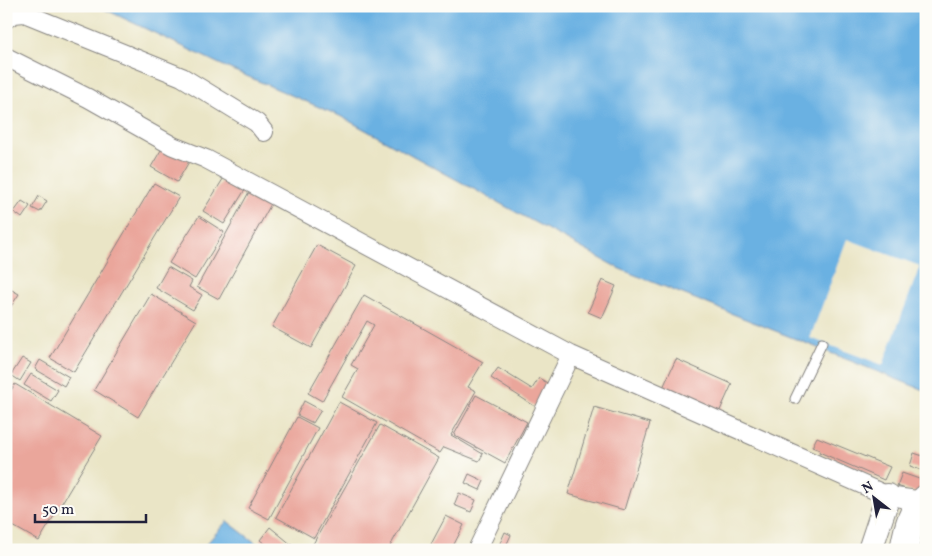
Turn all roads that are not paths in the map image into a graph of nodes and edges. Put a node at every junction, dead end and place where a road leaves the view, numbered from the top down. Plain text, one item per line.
1 (6, 19) edge
2 (6, 57) edge
3 (264, 132) dead end
4 (822, 343) dead end
5 (571, 355) junction
6 (795, 399) dead end
7 (888, 496) junction
8 (925, 500) edge
9 (478, 550) edge
10 (870, 550) edge
11 (904, 550) edge

1 - 3 street
2 - 5 street
4 - 6 lane
5 - 7 street
5 - 9 street
7 - 8 street
7 - 10 street
8 - 11 highway

